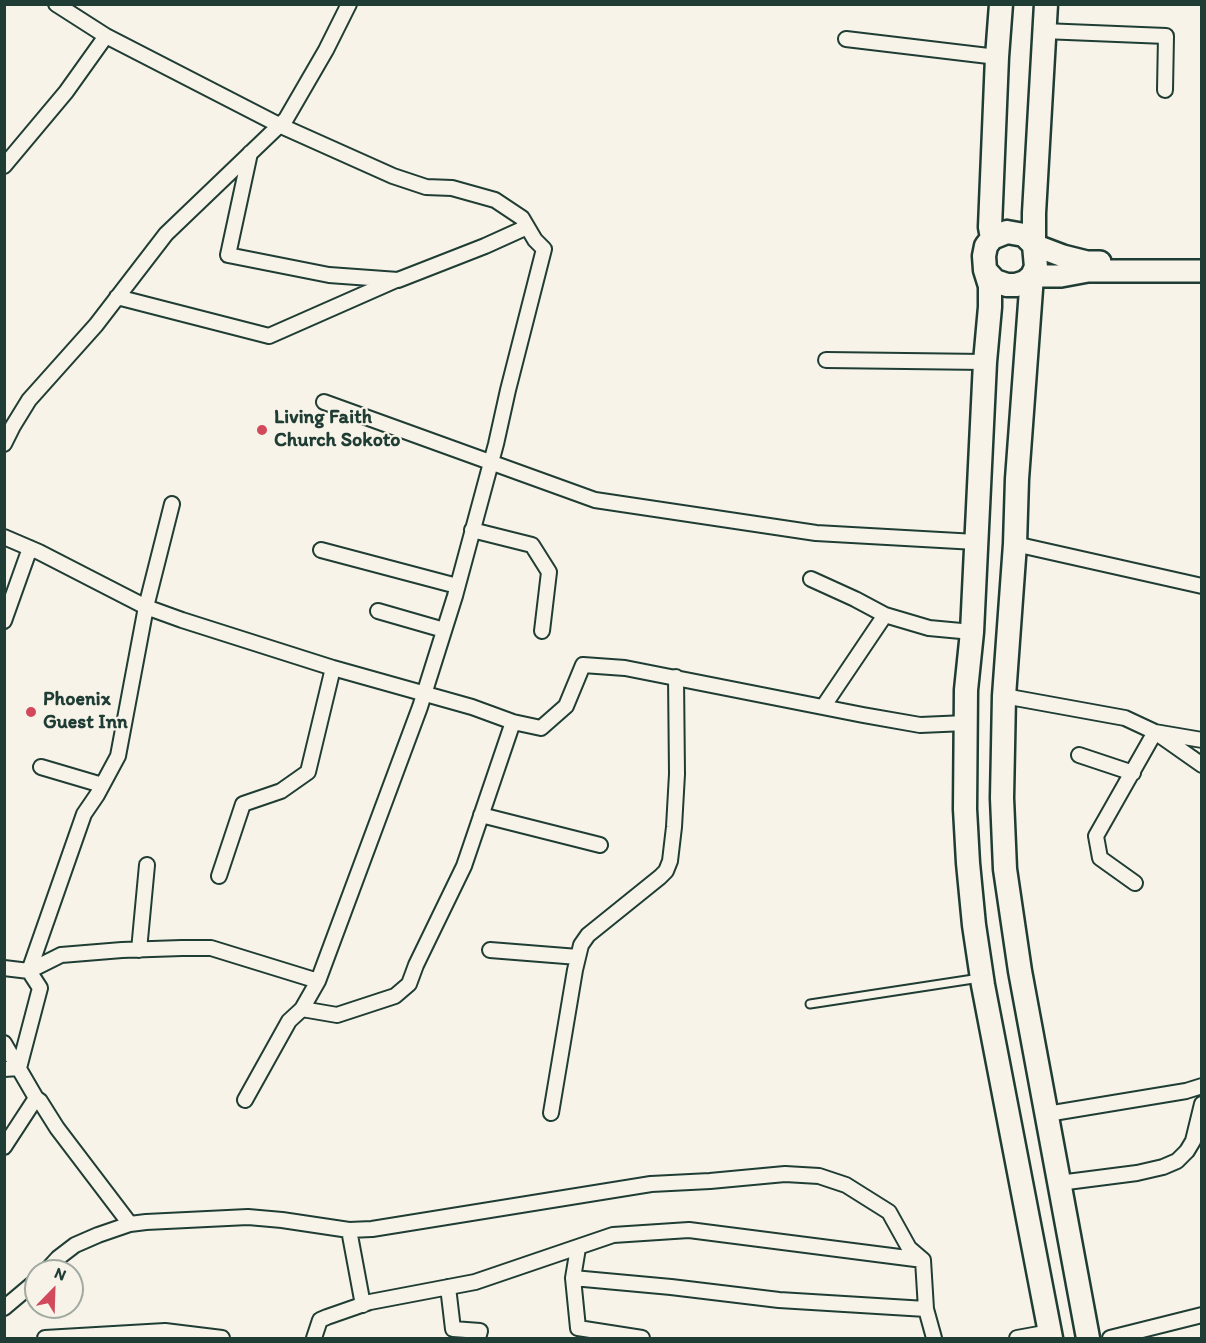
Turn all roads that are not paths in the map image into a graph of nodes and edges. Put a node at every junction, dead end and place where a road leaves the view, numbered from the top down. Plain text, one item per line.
1 (56, 4) edge
2 (349, 4) edge
3 (1001, 4) edge
4 (1046, 4) edge
5 (1043, 31) junction
6 (106, 36) junction
7 (846, 39) dead end
8 (997, 57) junction
9 (1166, 90) dead end
10 (279, 125) junction
11 (250, 153) junction
12 (4, 166) edge
13 (527, 227) junction
14 (992, 238) junction
15 (1035, 245) junction
16 (1202, 266) edge
17 (985, 270) junction
18 (1202, 271) edge
19 (1032, 276) junction
20 (398, 280) junction
21 (117, 297) junction
22 (826, 360) dead end
23 (986, 362) junction
24 (324, 402) dead end
25 (4, 444) edge
26 (491, 462) junction
27 (172, 504) dead end
28 (472, 530) junction
29 (4, 537) edge
30 (976, 542) junction
31 (1015, 544) junction
32 (30, 548) junction
33 (321, 550) dead end
34 (811, 579) dead end
35 (457, 586) junction
36 (1202, 586) edge
37 (146, 607) junction
38 (378, 611) dead end
39 (885, 615) junction
40 (4, 621) edge
41 (444, 630) junction
42 (542, 631) dead end
43 (972, 632) junction
44 (333, 668) junction
45 (676, 677) junction
46 (424, 694) junction
47 (1004, 696) junction
48 (823, 707) junction
49 (513, 722) junction
50 (966, 723) junction
51 (1155, 732) junction
52 (1202, 740) edge
53 (1079, 754) dead end
54 (1202, 765) edge
55 (41, 767) dead end
56 (1133, 773) junction
57 (102, 785) junction
58 (481, 816) junction
59 (600, 845) dead end
60 (147, 865) dead end
61 (219, 876) dead end
62 (1135, 883) dead end
63 (139, 950) junction
64 (490, 950) dead end
65 (578, 957) junction
66 (4, 968) edge
67 (28, 971) junction
68 (982, 978) junction
69 (318, 981) junction
70 (810, 1004) dead end
71 (302, 1009) junction
72 (4, 1043) edge
73 (19, 1068) junction
74 (4, 1069) edge
75 (1202, 1086) edge
76 (36, 1098) junction
77 (245, 1100) dead end
78 (1202, 1104) edge
79 (551, 1113) dead end
80 (1047, 1114) junction
81 (4, 1147) edge
82 (1059, 1183) junction
83 (130, 1224) junction
84 (349, 1230) junction
85 (578, 1248) junction
86 (57, 1259) edge
87 (922, 1260) junction
88 (573, 1278) junction
89 (448, 1287) junction
90 (24, 1291) edge
91 (363, 1305) junction
92 (4, 1308) edge
93 (926, 1309) junction
94 (1202, 1315) edge
95 (1050, 1335) edge
96 (45, 1338) edge
97 (222, 1338) edge
98 (314, 1338) edge
99 (478, 1338) edge
100 (642, 1338) edge
101 (934, 1338) edge
102 (1017, 1338) edge
103 (1088, 1338) edge
104 (1110, 1338) edge

1 - 6 street
2 - 10 street
3 - 8 highway
4 - 5 highway
5 - 9 street
5 - 15 highway
6 - 10 street
6 - 12 street
7 - 8 street
8 - 14 highway
10 - 11 street
10 - 13 street
11 - 20 street
11 - 21 street
13 - 20 street
13 - 26 street
14 - 15 highway
14 - 17 highway
15 - 16 main road
15 - 19 highway
17 - 19 highway
17 - 23 highway
18 - 19 main road
19 - 31 highway
20 - 21 street
21 - 25 street
22 - 23 street
23 - 30 highway
24 - 26 street
26 - 28 street
26 - 30 street
27 - 37 street
28 - 35 street
28 - 42 street
29 - 32 street
30 - 43 highway
31 - 36 street
31 - 47 highway
32 - 37 street
32 - 40 street
33 - 35 street
34 - 39 street
35 - 41 street
37 - 44 street
37 - 57 street
38 - 41 street
39 - 43 street
39 - 48 street
41 - 46 street
43 - 50 highway
44 - 46 street
44 - 61 street
45 - 48 street
45 - 49 street
45 - 65 street
46 - 49 street
46 - 69 street
47 - 51 street
47 - 80 highway
48 - 50 street
49 - 58 street
50 - 68 highway
51 - 52 street
51 - 54 street
51 - 56 street
53 - 56 street
55 - 57 street
56 - 62 street
57 - 67 street
58 - 59 street
58 - 71 street
60 - 63 street
63 - 67 street
63 - 69 street
64 - 65 street
65 - 79 street
66 - 67 street
67 - 73 street
68 - 70 lane
68 - 95 highway
69 - 71 street
71 - 77 street
72 - 73 street
73 - 74 street
73 - 76 street
75 - 80 street
76 - 81 street
76 - 83 street
78 - 82 street
80 - 82 highway
82 - 103 highway
83 - 84 street
83 - 86 street
84 - 87 street
84 - 91 street
85 - 87 street
85 - 88 street
85 - 89 street
87 - 93 street
88 - 93 street
88 - 100 street
89 - 91 street
89 - 99 street
90 - 92 street
91 - 98 street
93 - 101 street
94 - 104 street
95 - 102 street
96 - 97 street

